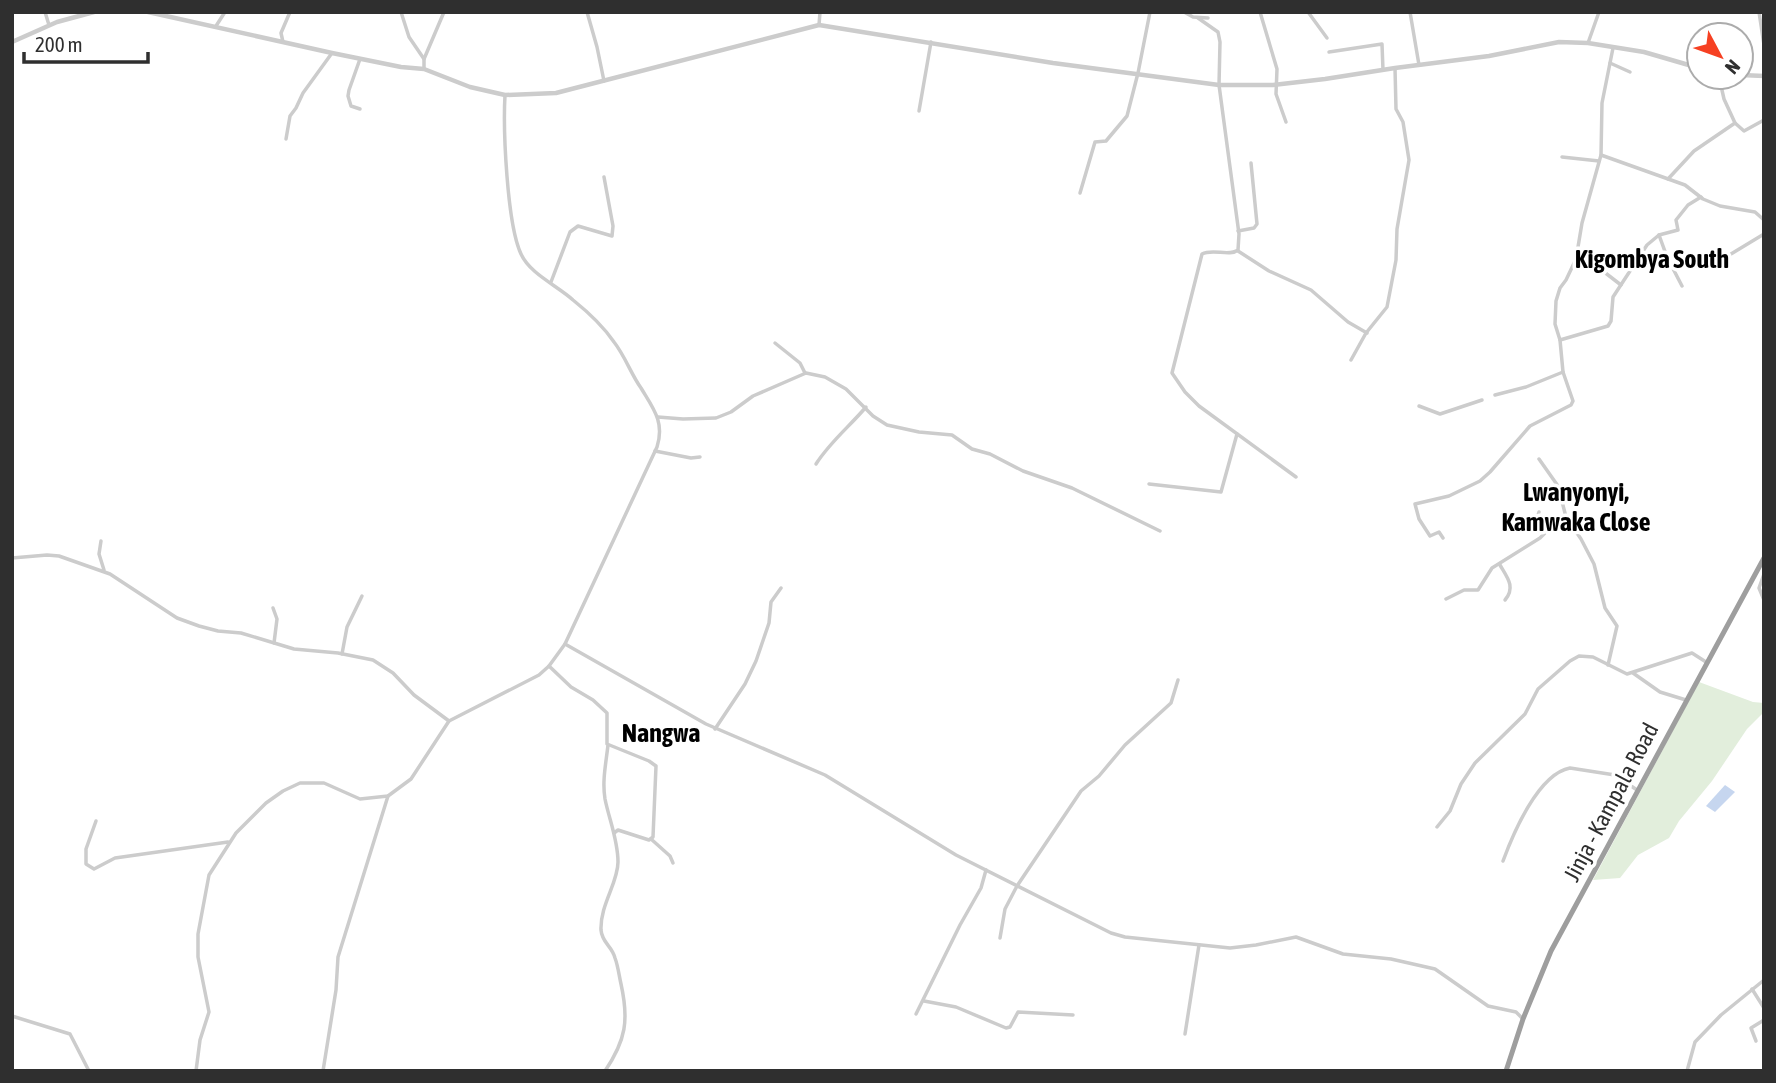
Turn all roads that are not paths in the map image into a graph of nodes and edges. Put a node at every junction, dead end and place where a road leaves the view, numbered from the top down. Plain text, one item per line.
1 (46, 12) edge
2 (93, 12) edge
3 (148, 12) edge
4 (225, 12) edge
5 (290, 12) edge
6 (401, 12) edge
7 (444, 12) edge
8 (586, 12) edge
9 (820, 12) edge
10 (1150, 12) edge
11 (1184, 12) edge
12 (1260, 12) edge
13 (1308, 12) edge
14 (1410, 12) edge
15 (1599, 12) edge
16 (1759, 12) edge
17 (167, 14) edge
18 (1198, 18) junction
19 (1208, 18) dead end
20 (49, 25) junction
21 (819, 25) junction
22 (216, 26) junction
23 (1327, 38) dead end
24 (12, 42) edge
25 (283, 42) junction
26 (932, 43) junction
27 (1588, 43) junction
28 (1764, 45) edge
29 (1614, 48) junction
30 (1329, 52) dead end
31 (332, 53) junction
32 (360, 59) junction
33 (424, 59) junction
34 (1609, 63) junction
35 (1685, 64) edge
36 (1419, 65) junction
37 (1395, 68) junction
38 (424, 69) junction
39 (1383, 70) junction
40 (1630, 72) dead end
41 (1138, 74) junction
42 (604, 81) junction
43 (1278, 84) junction
44 (1219, 85) junction
45 (1722, 91) edge
46 (505, 95) junction
47 (360, 109) dead end
48 (919, 111) dead end
49 (1764, 120) edge
50 (1286, 122) dead end
51 (1735, 123) junction
52 (286, 139) dead end
53 (1601, 155) junction
54 (1563, 157) dead end
55 (1599, 161) junction
56 (1251, 163) dead end
57 (604, 177) dead end
58 (1668, 179) junction
59 (1080, 193) dead end
60 (1701, 197) junction
61 (1764, 220) edge
62 (1238, 231) junction
63 (1764, 234) edge
64 (1659, 235) junction
65 (1238, 251) junction
66 (1577, 251) junction
67 (1726, 257) dead end
68 (551, 282) junction
69 (1621, 285) junction
70 (1682, 286) dead end
71 (1367, 332) junction
72 (1560, 340) junction
73 (775, 342) dead end
74 (1351, 360) dead end
75 (1563, 372) junction
76 (805, 373) junction
77 (1495, 396) dead end
78 (1482, 400) dead end
79 (1419, 406) dead end
80 (866, 407) junction
81 (658, 417) junction
82 (1237, 434) junction
83 (656, 451) junction
84 (699, 457) dead end
85 (1539, 458) dead end
86 (816, 464) dead end
87 (1296, 477) dead end
88 (1149, 484) dead end
89 (1539, 512) dead end
90 (1570, 524) junction
91 (1160, 531) dead end
92 (1546, 531) junction
93 (1443, 538) dead end
94 (101, 541) dead end
95 (12, 558) edge
96 (1764, 558) edge
97 (1500, 565) junction
98 (104, 571) junction
99 (1764, 574) edge
100 (781, 588) dead end
101 (362, 596) dead end
102 (1446, 599) dead end
103 (1505, 600) dead end
104 (1764, 600) edge
105 (272, 608) dead end
106 (274, 644) junction
107 (565, 644) junction
108 (342, 654) junction
109 (1706, 662) junction
110 (1608, 665) junction
111 (549, 666) junction
112 (1633, 673) junction
113 (1178, 680) dead end
114 (1686, 699) junction
115 (449, 721) junction
116 (715, 729) junction
117 (608, 745) junction
118 (1637, 790) junction
119 (388, 796) junction
120 (96, 821) dead end
121 (1437, 828) dead end
122 (614, 833) junction
123 (651, 839) junction
124 (230, 842) junction
125 (209, 844) junction
126 (223, 851) junction
127 (1503, 861) dead end
128 (673, 863) dead end
129 (986, 870) junction
130 (1017, 886) junction
131 (1000, 938) dead end
132 (1199, 946) junction
133 (1764, 980) edge
134 (1752, 989) junction
135 (924, 1002) junction
136 (1764, 1008) edge
137 (916, 1014) dead end
138 (1073, 1015) dead end
139 (12, 1016) edge
140 (1523, 1019) junction
141 (1764, 1020) edge
142 (1185, 1034) dead end
143 (1756, 1041) dead end
144 (89, 1071) edge
145 (196, 1071) edge
146 (323, 1071) edge
147 (605, 1071) edge
148 (1506, 1071) edge
149 (1687, 1071) edge

1 - 20 street
2 - 20 street
3 - 17 street
4 - 22 street
5 - 25 street
6 - 33 street
7 - 33 street
8 - 42 street
9 - 21 street
10 - 41 street
11 - 18 street
12 - 43 street
13 - 23 street
14 - 36 street
15 - 27 street
16 - 28 street
17 - 22 street
18 - 19 street
18 - 44 street
20 - 24 street
21 - 26 street
21 - 42 street
22 - 25 street
25 - 31 street
26 - 41 street
26 - 48 street
27 - 29 street
27 - 36 street
29 - 34 street
29 - 35 street
30 - 39 street
31 - 32 street
31 - 52 street
32 - 38 street
32 - 47 street
33 - 38 street
34 - 40 street
34 - 53 street
36 - 37 street
37 - 39 street
37 - 71 street
38 - 46 street
39 - 43 street
41 - 44 street
41 - 59 street
42 - 46 street
43 - 44 street
43 - 50 street
44 - 62 street
45 - 51 street
46 - 68 street
49 - 51 street
51 - 58 street
53 - 55 street
53 - 58 street
54 - 55 street
55 - 66 street
56 - 62 street
57 - 68 street
58 - 60 street
60 - 61 street
60 - 64 street
62 - 65 street
63 - 67 street
64 - 69 street
64 - 70 street
65 - 71 street
65 - 82 street
66 - 69 street
66 - 72 street
68 - 81 street
69 - 72 street
71 - 74 street
72 - 75 street
73 - 76 street
75 - 77 street
75 - 93 street
76 - 80 street
76 - 81 street
78 - 79 street
80 - 86 street
80 - 91 street
81 - 83 street
82 - 87 street
82 - 88 street
83 - 84 street
83 - 107 street
85 - 90 street
89 - 92 street
90 - 92 street
90 - 110 street
92 - 97 street
94 - 98 street
95 - 98 street
96 - 109 highway, Jinja - Kampala Road
97 - 102 street
97 - 103 street
98 - 106 street
99 - 104 street
100 - 116 street
101 - 108 street
105 - 106 street
106 - 108 street
107 - 111 street
107 - 116 street
108 - 115 street
109 - 112 street
109 - 114 highway, Jinja - Kampala Road
110 - 112 street
110 - 121 street
111 - 115 street
111 - 117 street
112 - 114 street
113 - 130 street
114 - 118 highway, Jinja - Kampala Road
115 - 119 street
116 - 129 street
117 - 122 street
117 - 123 street
118 - 127 street
118 - 140 highway, Jinja - Kampala Road
119 - 124 street
119 - 146 street
120 - 125 street
122 - 123 street
122 - 147 street
123 - 128 street
124 - 125 street
124 - 126 street
125 - 126 street
126 - 145 street
129 - 130 street
129 - 135 street
130 - 131 street
130 - 132 street
132 - 140 street
132 - 142 street
133 - 134 street
134 - 136 street
134 - 149 street
135 - 137 street
135 - 138 street
139 - 144 street
140 - 148 highway, Jinja - Kampala Road
141 - 143 street

